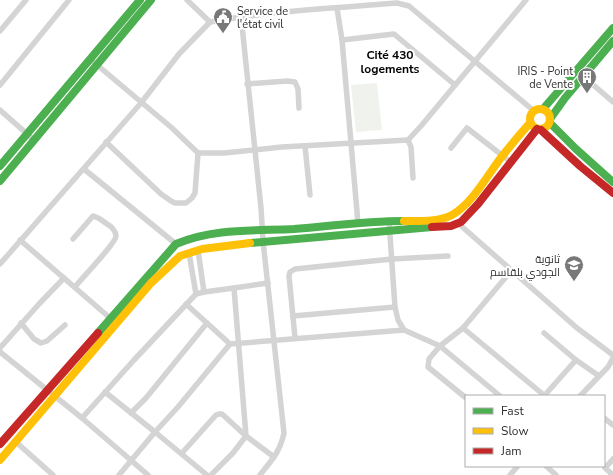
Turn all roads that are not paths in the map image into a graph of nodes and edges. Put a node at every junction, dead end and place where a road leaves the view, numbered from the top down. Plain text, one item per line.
1 (26, 0) edge
2 (70, 0) edge
3 (140, 0) edge
4 (151, 0) edge
5 (187, 0) edge
6 (526, 0) edge
7 (337, 8) junction
8 (241, 16) junction
9 (210, 22) junction
10 (613, 28) edge
11 (0, 31) edge
12 (342, 40) junction
13 (613, 41) edge
14 (90, 59) junction
15 (474, 62) junction
16 (97, 65) junction
17 (583, 76) junction
18 (247, 84) junction
19 (0, 85) edge
20 (455, 85) junction
21 (613, 102) edge
22 (141, 103) junction
23 (299, 108) dead end
24 (543, 109) junction
25 (0, 110) edge
26 (534, 111) junction
27 (550, 121) junction
28 (530, 123) junction
29 (539, 129) junction
30 (27, 133) junction
31 (34, 140) junction
32 (408, 140) junction
33 (106, 142) junction
34 (352, 144) junction
35 (306, 146) junction
36 (451, 148) dead end
37 (255, 150) junction
38 (198, 153) junction
39 (502, 156) junction
40 (512, 163) junction
41 (0, 166) edge
42 (84, 168) junction
43 (413, 178) dead end
44 (0, 181) edge
45 (613, 182) edge
46 (613, 193) edge
47 (310, 196) dead end
48 (389, 222) junction
49 (358, 223) junction
50 (459, 224) junction
51 (263, 230) junction
52 (389, 232) junction
53 (73, 239) dead end
54 (20, 240) junction
55 (263, 241) junction
56 (176, 244) junction
57 (198, 250) junction
58 (189, 253) junction
59 (448, 256) dead end
60 (392, 259) junction
61 (0, 264) edge
62 (511, 271) junction
63 (64, 278) junction
64 (268, 283) junction
65 (74, 287) junction
66 (234, 288) junction
67 (204, 292) junction
68 (196, 294) junction
69 (186, 304) junction
70 (395, 307) junction
71 (293, 316) junction
72 (110, 318) junction
73 (207, 323) junction
74 (21, 324) junction
75 (65, 325) dead end
76 (463, 328) junction
77 (404, 330) junction
78 (544, 333) dead end
79 (295, 338) junction
80 (274, 341) junction
81 (238, 343) junction
82 (230, 344) junction
83 (440, 346) junction
84 (0, 348) edge
85 (0, 352) edge
86 (613, 355) edge
87 (613, 358) edge
88 (576, 360) junction
89 (608, 367) junction
90 (613, 371) edge
91 (599, 376) junction
92 (46, 389) junction
93 (105, 392) junction
94 (499, 395) edge
95 (543, 395) edge
96 (545, 395) edge
97 (581, 395) edge
98 (55, 396) junction
99 (465, 397) edge
100 (131, 413) junction
101 (82, 418) junction
102 (605, 419) edge
103 (613, 425) edge
104 (155, 432) junction
105 (246, 436) junction
106 (16, 442) junction
107 (0, 444) edge
108 (182, 453) junction
109 (274, 457) junction
110 (613, 459) edge
111 (0, 460) edge
112 (131, 460) junction
113 (605, 466) edge
114 (517, 467) edge
115 (547, 467) edge
116 (604, 467) edge
117 (52, 475) edge
118 (119, 475) edge
119 (148, 475) edge
120 (207, 475) edge
121 (212, 475) edge
122 (260, 475) edge
123 (510, 475) edge
124 (556, 475) edge
125 (613, 475) edge

1 - 11 street
2 - 19 street
3 - 14 street
4 - 16 street
5 - 9 street
6 - 15 street
7 - 8 street
7 - 12 street
7 - 15 street
8 - 9 street
8 - 18 street
9 - 22 street
10 - 24 street
12 - 20 street
12 - 34 street
13 - 17 street
14 - 16 street
14 - 30 street
15 - 20 street
15 - 26 street
16 - 22 street
16 - 31 street
17 - 21 street
17 - 27 street
18 - 23 street
18 - 37 street
20 - 32 street
22 - 33 street
22 - 38 street
24 - 26 street
24 - 27 street
25 - 30 street
26 - 28 street
27 - 29 street
27 - 45 street
28 - 29 street
28 - 39 street
29 - 40 street
29 - 46 street
30 - 31 street
30 - 41 street
31 - 44 street
32 - 34 street
32 - 43 street
33 - 38 street
33 - 42 street
34 - 35 street
34 - 49 street
35 - 37 street
35 - 47 street
36 - 39 street
37 - 38 street
37 - 51 street
39 - 40 street
39 - 48 street
40 - 50 street
42 - 54 street
42 - 56 street
48 - 49 street
48 - 52 street
49 - 51 street
50 - 52 street
50 - 62 street
51 - 55 street
51 - 56 street
52 - 55 street
52 - 60 street
53 - 65 street
54 - 61 street
54 - 63 street
55 - 57 street
55 - 64 street
56 - 72 street
57 - 58 street
57 - 67 street
58 - 68 street
58 - 98 street
59 - 60 street
60 - 70 street
60 - 71 street
62 - 76 street
62 - 86 street
63 - 65 street
63 - 74 street
64 - 66 street
64 - 80 street
65 - 72 street
66 - 67 street
66 - 81 street
67 - 68 street
68 - 69 street
69 - 73 street
69 - 93 street
70 - 71 street
70 - 77 street
71 - 79 street
72 - 92 street
73 - 82 street
73 - 100 street
74 - 75 street
74 - 84 street
76 - 83 street
76 - 95 street
77 - 79 street
77 - 83 street
78 - 88 street
79 - 80 street
80 - 81 street
80 - 109 street
81 - 82 street
81 - 105 street
82 - 104 street
83 - 94 street
83 - 99 street
85 - 92 street
87 - 89 street
88 - 91 street
88 - 96 street
89 - 90 street
89 - 91 street
91 - 97 street
92 - 98 street
92 - 107 street
93 - 100 street
93 - 101 street
98 - 101 street
98 - 106 street
100 - 104 street
101 - 112 street
102 - 103 street
104 - 108 street
104 - 112 street
105 - 108 street
105 - 109 street
105 - 121 street
106 - 111 street
106 - 117 street
108 - 120 street
109 - 122 street
110 - 113 street
112 - 118 street
112 - 119 street
114 - 123 street
115 - 124 street
116 - 125 street

